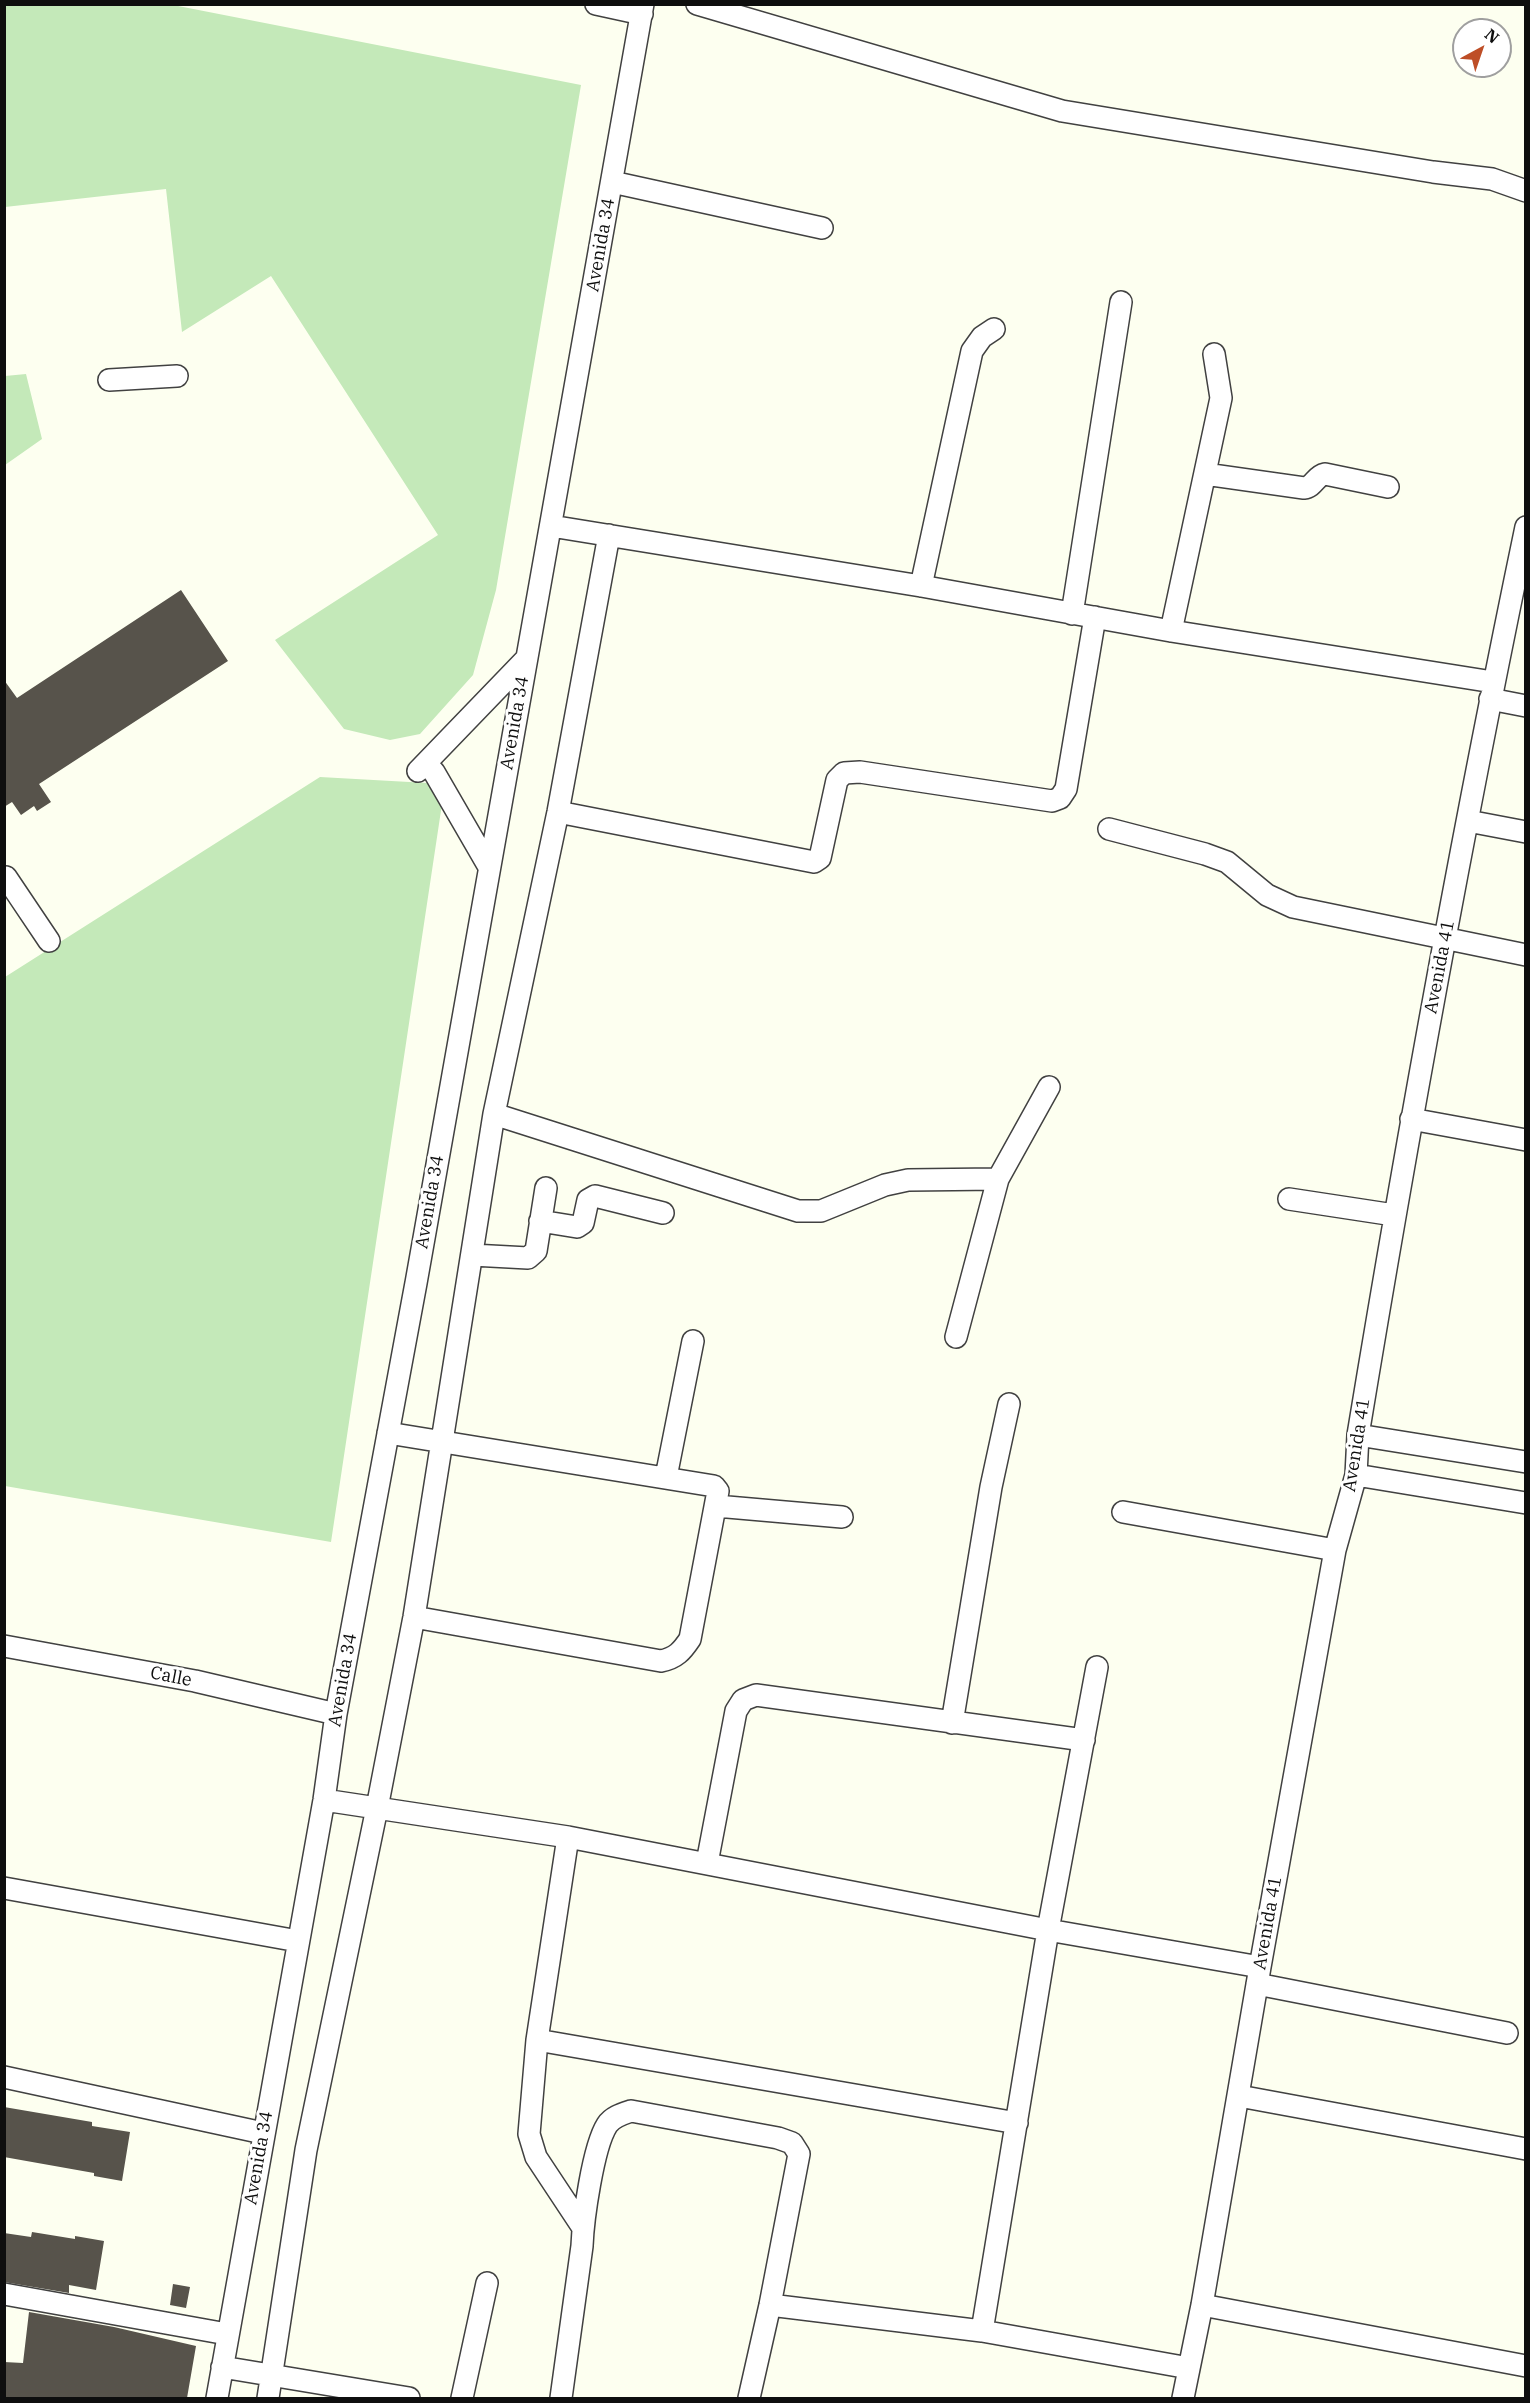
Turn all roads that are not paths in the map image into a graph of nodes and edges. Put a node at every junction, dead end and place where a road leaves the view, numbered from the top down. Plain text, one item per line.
1 (596, 4) edge
2 (697, 4) edge
3 (643, 9) edge
4 (612, 183) junction
5 (1526, 191) edge
6 (822, 228) dead end
7 (1121, 302) dead end
8 (994, 328) dead end
9 (1214, 354) dead end
10 (177, 376) dead end
11 (109, 380) dead end
12 (1205, 474) junction
13 (1388, 487) dead end
14 (551, 526) junction
15 (1526, 527) edge
16 (609, 535) junction
17 (921, 586) junction
18 (1072, 614) junction
19 (1095, 617) junction
20 (1172, 631) junction
21 (527, 658) junction
22 (1492, 691) junction
23 (1526, 706) edge
24 (558, 812) junction
25 (1468, 821) junction
26 (1109, 829) dead end
27 (1526, 832) edge
28 (489, 867) junction
29 (6, 877) dead end
30 (1445, 940) junction
31 (49, 941) dead end
32 (1526, 955) edge
33 (1049, 1087) dead end
34 (494, 1114) junction
35 (1411, 1119) junction
36 (1526, 1140) edge
37 (998, 1179) junction
38 (546, 1188) dead end
39 (1289, 1199) dead end
40 (663, 1213) dead end
41 (1394, 1215) junction
42 (540, 1221) junction
43 (472, 1255) junction
44 (957, 1337) dead end
45 (693, 1341) dead end
46 (1009, 1404) dead end
47 (388, 1433) junction
48 (1358, 1436) junction
49 (443, 1441) junction
50 (1526, 1462) edge
51 (1356, 1475) junction
52 (666, 1477) junction
53 (1526, 1503) edge
54 (716, 1506) junction
55 (1123, 1512) dead end
56 (842, 1517) dead end
57 (1335, 1550) junction
58 (414, 1617) junction
59 (4, 1646) edge
60 (1097, 1667) dead end
61 (336, 1714) junction
62 (952, 1723) junction
63 (1083, 1740) junction
64 (324, 1800) junction
65 (377, 1808) junction
66 (568, 1837) junction
67 (707, 1863) junction
68 (4, 1888) edge
69 (1048, 1930) junction
70 (298, 1941) junction
71 (1258, 1976) junction
72 (1507, 2033) dead end
73 (537, 2040) junction
74 (4, 2077) edge
75 (1239, 2096) junction
76 (1017, 2122) junction
77 (263, 2133) junction
78 (1526, 2149) edge
79 (583, 2228) junction
80 (487, 2283) dead end
81 (4, 2294) edge
82 (770, 2305) junction
83 (1202, 2305) junction
84 (982, 2331) junction
85 (227, 2334) junction
86 (1526, 2366) edge
87 (222, 2367) junction
88 (1189, 2368) junction
89 (272, 2374) junction
90 (217, 2398) edge
91 (268, 2398) edge
92 (409, 2398) edge
93 (462, 2398) edge
94 (561, 2398) edge
95 (749, 2398) edge
96 (1183, 2398) edge

1 - 3 street
2 - 5 street
3 - 4 street, Avenida 34
4 - 6 street
4 - 14 street, Avenida 34
7 - 18 street
8 - 17 street
9 - 12 street
10 - 11 street
12 - 13 street
12 - 20 street
14 - 16 street
14 - 21 street, Avenida 34
15 - 22 street, Avenida 41
16 - 17 street
16 - 24 street
17 - 18 street
18 - 19 street
19 - 20 street
19 - 24 street
20 - 22 street
21 - 28 street, Avenida 34
21 - 28 street
22 - 23 street
22 - 25 street, Avenida 41
24 - 34 street
25 - 27 street
25 - 30 street, Avenida 41
26 - 30 street
28 - 47 street, Avenida 34
29 - 31 street
30 - 32 street
30 - 35 street, Avenida 41
33 - 37 street
34 - 37 street
34 - 43 street
35 - 36 street
35 - 41 street, Avenida 41
37 - 44 street
38 - 42 street
39 - 41 street
40 - 42 street
41 - 48 street, Avenida 41
42 - 43 street
43 - 49 street
45 - 52 street
46 - 62 street
47 - 49 street
47 - 61 street, Avenida 34
48 - 50 street
48 - 51 street, Avenida 41
49 - 52 street
49 - 58 street
51 - 53 street
51 - 57 street, Avenida 41
52 - 54 street
54 - 56 street
54 - 58 street
55 - 57 street
57 - 71 street, Avenida 41
58 - 65 street
59 - 61 street, Calle
60 - 63 street
61 - 64 street, Avenida 34
62 - 63 street
62 - 67 street
63 - 69 street
64 - 65 street
64 - 70 street, Avenida 34
65 - 66 street
65 - 89 street
66 - 67 street
66 - 73 street
67 - 69 street
68 - 70 street
69 - 71 street
69 - 76 street
70 - 77 street, Avenida 34
71 - 72 street
71 - 75 street, Avenida 41
73 - 76 street
73 - 79 street
74 - 77 street
75 - 78 street
75 - 83 street, Avenida 41
76 - 84 street
77 - 85 street, Avenida 34
79 - 82 street
79 - 94 street
80 - 93 street
81 - 85 street
82 - 84 street
82 - 95 street
83 - 86 street
83 - 88 street, Avenida 41
84 - 88 street
85 - 87 street, Avenida 34
87 - 89 street
87 - 90 street, Avenida 34
88 - 96 street, Avenida 41
89 - 91 street
89 - 92 street

